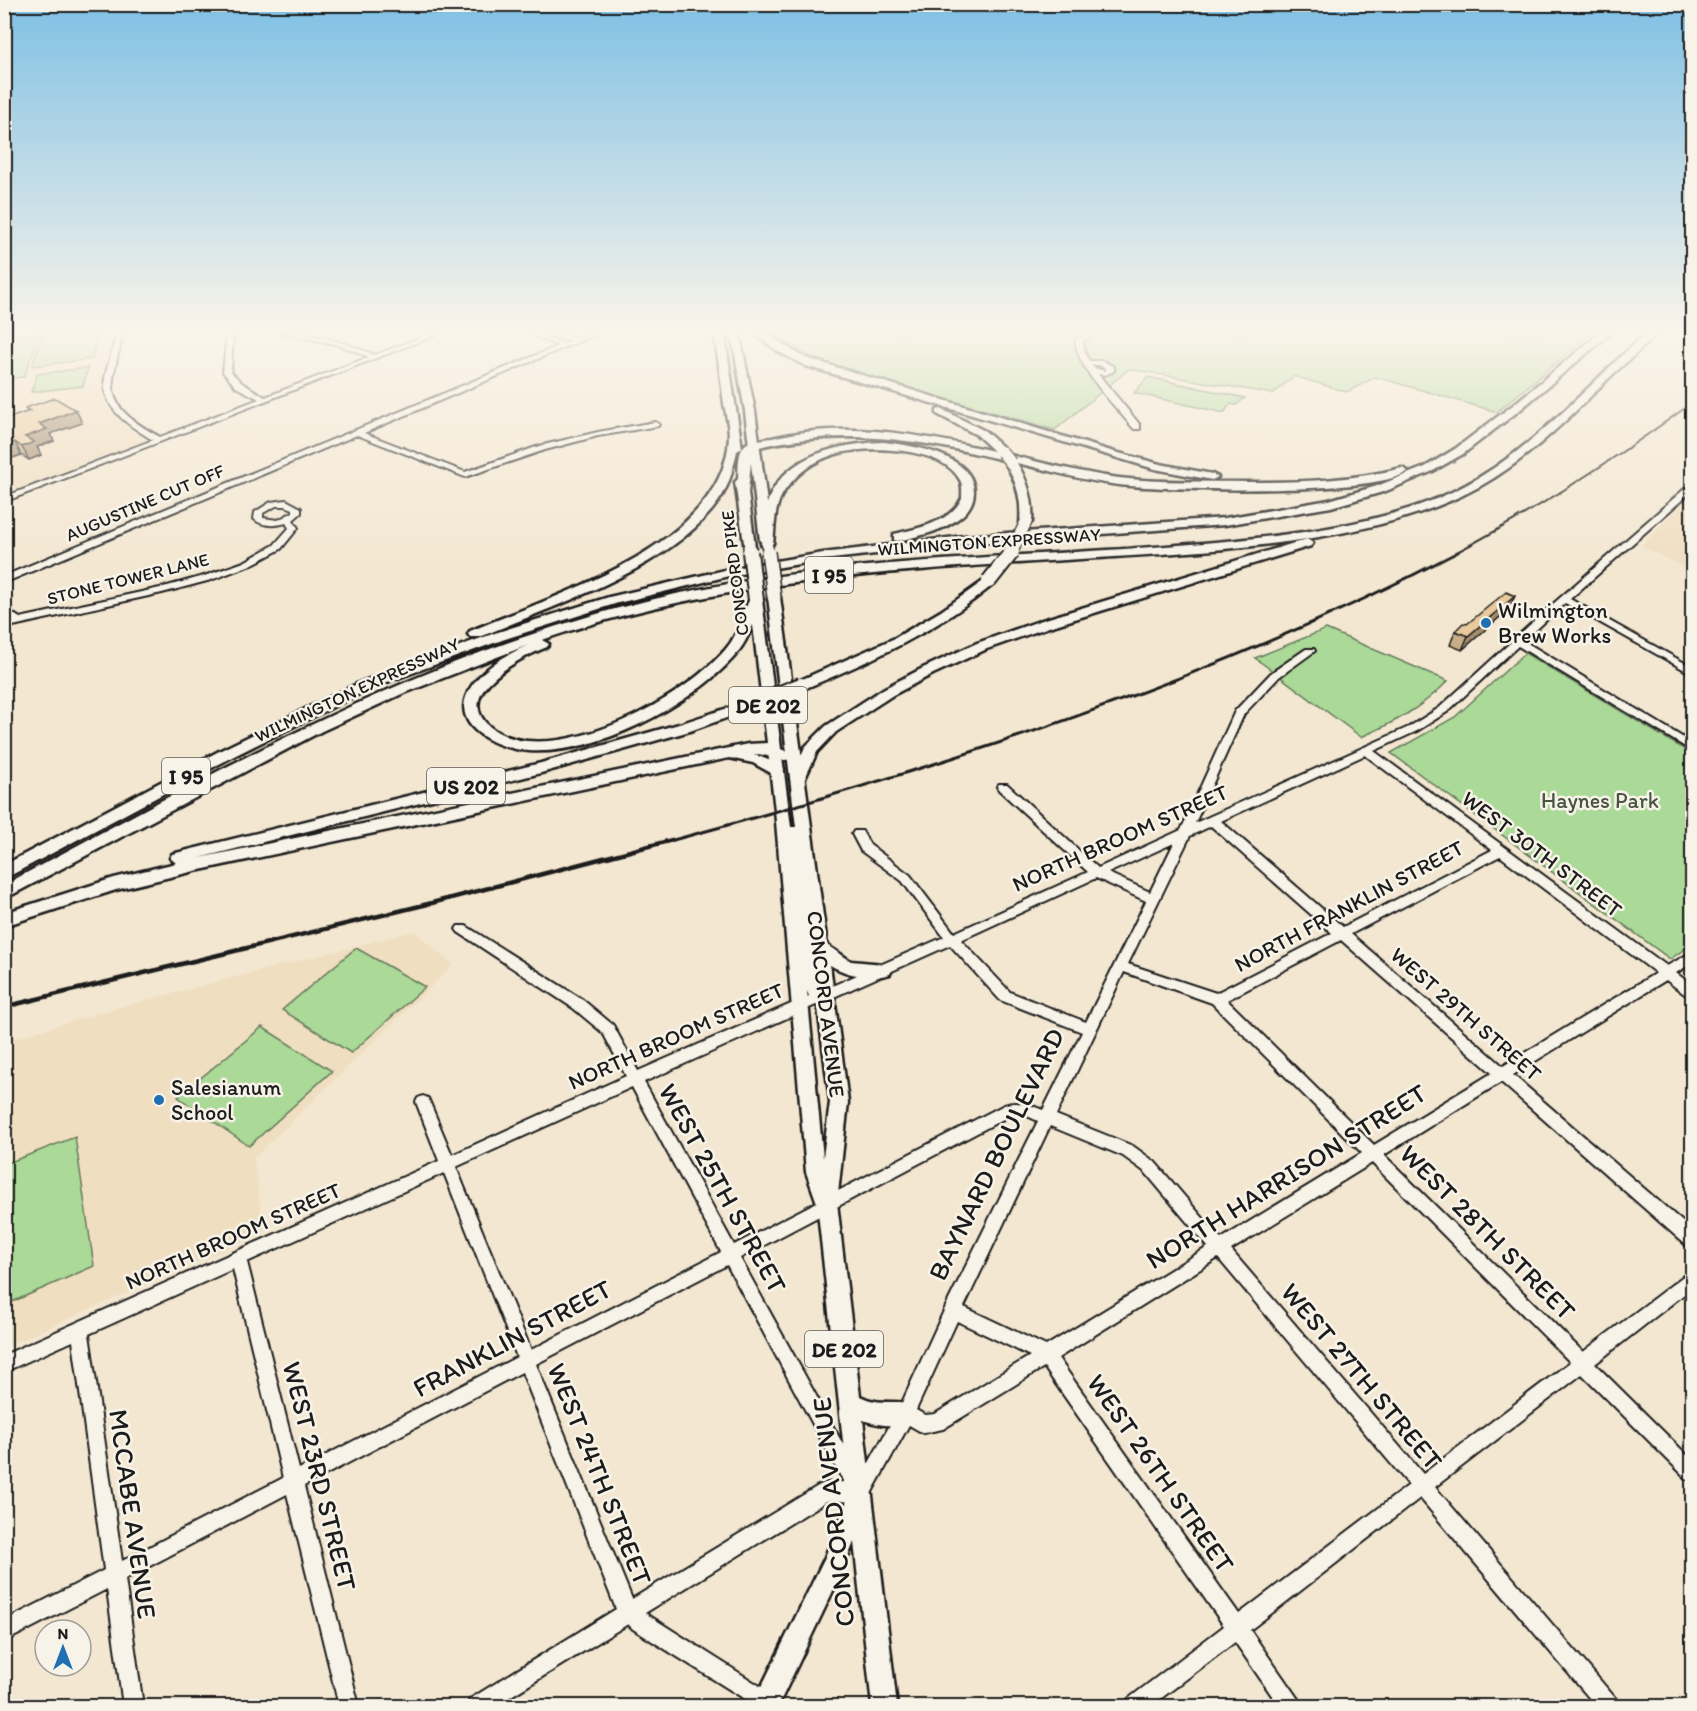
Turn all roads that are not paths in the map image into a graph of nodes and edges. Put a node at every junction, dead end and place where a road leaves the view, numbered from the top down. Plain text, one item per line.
1 (119, 412) edge
2 (232, 412) edge
3 (408, 412) edge
4 (730, 412) edge
5 (750, 412) edge
6 (940, 412) edge
7 (973, 412) edge
8 (1125, 412) edge
9 (1513, 412) edge
10 (1567, 412) edge
11 (1509, 415) junction
12 (655, 424) dead end
13 (1137, 427) dead end
14 (358, 433) junction
15 (734, 437) junction
16 (159, 440) junction
17 (753, 445) junction
18 (1257, 485) junction
19 (1692, 487) edge
20 (743, 492) junction
21 (4, 500) edge
22 (1393, 517) junction
23 (288, 519) dead end
24 (767, 544) junction
25 (7, 577) edge
26 (4, 585) edge
27 (670, 586) junction
28 (726, 589) junction
29 (1564, 598) junction
30 (756, 600) junction
31 (4, 611) edge
32 (17, 621) junction
33 (4, 625) edge
34 (1517, 641) junction
35 (1310, 651) dead end
36 (1692, 671) edge
37 (370, 683) junction
38 (1692, 748) edge
39 (1367, 751) junction
40 (778, 758) junction
41 (798, 779) junction
42 (1003, 787) dead end
43 (801, 805) joint
44 (1212, 820) junction
45 (1186, 831) junction
46 (858, 834) dead end
47 (1501, 850) junction
48 (4, 873) edge
49 (1096, 873) junction
50 (4, 893) edge
51 (1153, 898) junction
52 (4, 919) edge
53 (462, 929) dead end
54 (1342, 934) junction
55 (952, 939) junction
56 (819, 947) junction
57 (1692, 957) edge
58 (1120, 966) junction
59 (884, 970) junction
60 (1667, 973) junction
61 (1692, 992) edge
62 (825, 996) junction
63 (1217, 999) junction
64 (798, 1006) junction
65 (1090, 1029) junction
66 (1503, 1074) junction
67 (635, 1079) junction
68 (423, 1102) dead end
69 (1047, 1118) junction
70 (1374, 1155) junction
71 (447, 1164) junction
72 (827, 1203) junction
73 (1692, 1240) edge
74 (1220, 1249) junction
75 (730, 1255) junction
76 (238, 1258) junction
77 (1692, 1279) edge
78 (953, 1310) junction
79 (80, 1330) junction
80 (1046, 1355) junction
81 (526, 1361) junction
82 (4, 1364) edge
83 (1584, 1364) junction
84 (851, 1403) junction
85 (906, 1413) junction
86 (1692, 1472) edge
87 (293, 1482) junction
88 (1422, 1486) junction
89 (861, 1495) junction
90 (115, 1575) junction
91 (629, 1612) junction
92 (1237, 1628) junction
93 (4, 1632) edge
94 (766, 1705) edge
95 (133, 1707) edge
96 (349, 1707) edge
97 (477, 1707) edge
98 (885, 1707) edge
99 (1135, 1707) edge
100 (1292, 1707) edge
101 (1609, 1707) edge

1 - 16 street
2 - 16 street
3 - 14 street, AUGUSTINE CUT OFF
4 - 15 highway, CONCORD PIKE
5 - 17 main road, CONCORD PIKE / DE 202
6 - 52 highway, US 202, bridge
7 - 18 highway
8 - 13 street
9 - 11 highway, WILMINGTON EXPRESSWAY / I 95
10 - 22 highway, WILMINGTON EXPRESSWAY / I 95
11 - 18 highway
11 - 27 highway, WILMINGTON EXPRESSWAY / I 95
12 - 14 street
14 - 25 street, AUGUSTINE CUT OFF
15 - 20 highway, CONCORD PIKE / DE 202
15 - 37 highway
16 - 21 street
17 - 18 highway
17 - 20 highway
17 - 24 main road, CONCORD PIKE / DE 202
19 - 29 street, NORTH BROOM STREET
20 - 30 highway, CONCORD PIKE / DE 202, bridge
22 - 28 highway, WILMINGTON EXPRESSWAY / I 95
22 - 41 highway
23 - 32 street, STONE TOWER LANE
24 - 27 highway
24 - 41 main road, CONCORD PIKE / DE 202, bridge
25 - 26 street
27 - 37 highway, WILMINGTON EXPRESSWAY / I 95
28 - 30 highway
28 - 50 highway, WILMINGTON EXPRESSWAY / I 95
29 - 34 street, NORTH BROOM STREET
29 - 36 street
30 - 40 main road, CONCORD PIKE / DE 202
31 - 32 street
32 - 33 street, STONE TOWER LANE
34 - 38 street
34 - 39 street, NORTH BROOM STREET
35 - 45 street, BAYNARD BOULEVARD
37 - 48 highway, WILMINGTON EXPRESSWAY / I 95
39 - 44 street, NORTH BROOM STREET
39 - 47 street, WEST 30TH STREET
40 - 52 highway
40 - 62 main road
40 - 64 main road, CONCORD AVENUE / DE 202
41 - 43 main road, CONCORD PIKE / DE 202
42 - 49 street
43 - 56 main road, CONCORD AVENUE / DE 202
44 - 45 street, NORTH BROOM STREET
44 - 54 street, WEST 29TH STREET
45 - 49 street, NORTH BROOM STREET
45 - 51 street, BAYNARD BOULEVARD
46 - 55 street
47 - 54 street, NORTH FRANKLIN STREET
47 - 60 street, WEST 30TH STREET
49 - 51 street
49 - 55 street, NORTH BROOM STREET
51 - 58 street, BAYNARD BOULEVARD
53 - 67 street, WEST 25TH STREET
54 - 63 street, NORTH FRANKLIN STREET
54 - 66 street, WEST 29TH STREET
55 - 59 street, NORTH BROOM STREET
55 - 65 street
56 - 59 main road
56 - 62 main road, CONCORD AVENUE / DE 202
57 - 60 street, NORTH HARRISON STREET
58 - 63 street, WEST 28TH STREET
58 - 65 street, BAYNARD BOULEVARD
59 - 62 street, NORTH BROOM STREET
60 - 61 street, WEST 30TH STREET
60 - 66 street, NORTH HARRISON STREET
62 - 64 street, NORTH BROOM STREET
62 - 72 main road, CONCORD AVENUE / DE 202
63 - 70 street, WEST 28TH STREET
64 - 67 street, NORTH BROOM STREET
64 - 72 main road, CONCORD AVENUE / DE 202
65 - 69 street, BAYNARD BOULEVARD
66 - 70 street, NORTH HARRISON STREET
66 - 73 street, WEST 29TH STREET
67 - 71 street, NORTH BROOM STREET
67 - 75 street, WEST 25TH STREET
68 - 71 street, WEST 24TH STREET
69 - 72 street, FRANKLIN STREET
69 - 74 street, WEST 27TH STREET
69 - 78 street, BAYNARD BOULEVARD
70 - 74 street, NORTH HARRISON STREET
70 - 83 street, WEST 28TH STREET
71 - 76 street, NORTH BROOM STREET
71 - 81 street, WEST 24TH STREET
72 - 75 street, FRANKLIN STREET
72 - 84 main road, CONCORD AVENUE / DE 202
74 - 80 street, NORTH HARRISON STREET
74 - 88 street, WEST 27TH STREET
75 - 81 street, FRANKLIN STREET
75 - 89 street, WEST 25TH STREET
76 - 79 street, NORTH BROOM STREET
76 - 87 street, WEST 23RD STREET
77 - 83 street
78 - 80 street, WEST 26TH STREET
78 - 85 street, BAYNARD BOULEVARD
79 - 82 street, NORTH BROOM STREET
79 - 90 street, MCCABE AVENUE
80 - 85 street, NORTH HARRISON STREET
80 - 92 street, WEST 26TH STREET
81 - 87 street, FRANKLIN STREET
81 - 91 street, WEST 24TH STREET
83 - 86 street, WEST 28TH STREET
83 - 88 street
84 - 85 main road
84 - 89 main road, CONCORD AVENUE / DE 202
85 - 89 street, BAYNARD BOULEVARD
87 - 90 street, FRANKLIN STREET
87 - 96 street, WEST 23RD STREET
88 - 92 street
88 - 101 street, WEST 27TH STREET
89 - 91 street
89 - 94 main road, BAYNARD BOULEVARD
89 - 98 main road, CONCORD AVENUE / DE 202
90 - 93 street, FRANKLIN STREET
90 - 95 street, MCCABE AVENUE
91 - 94 street, WEST 24TH STREET
91 - 97 street
92 - 99 street
92 - 100 street, WEST 26TH STREET

